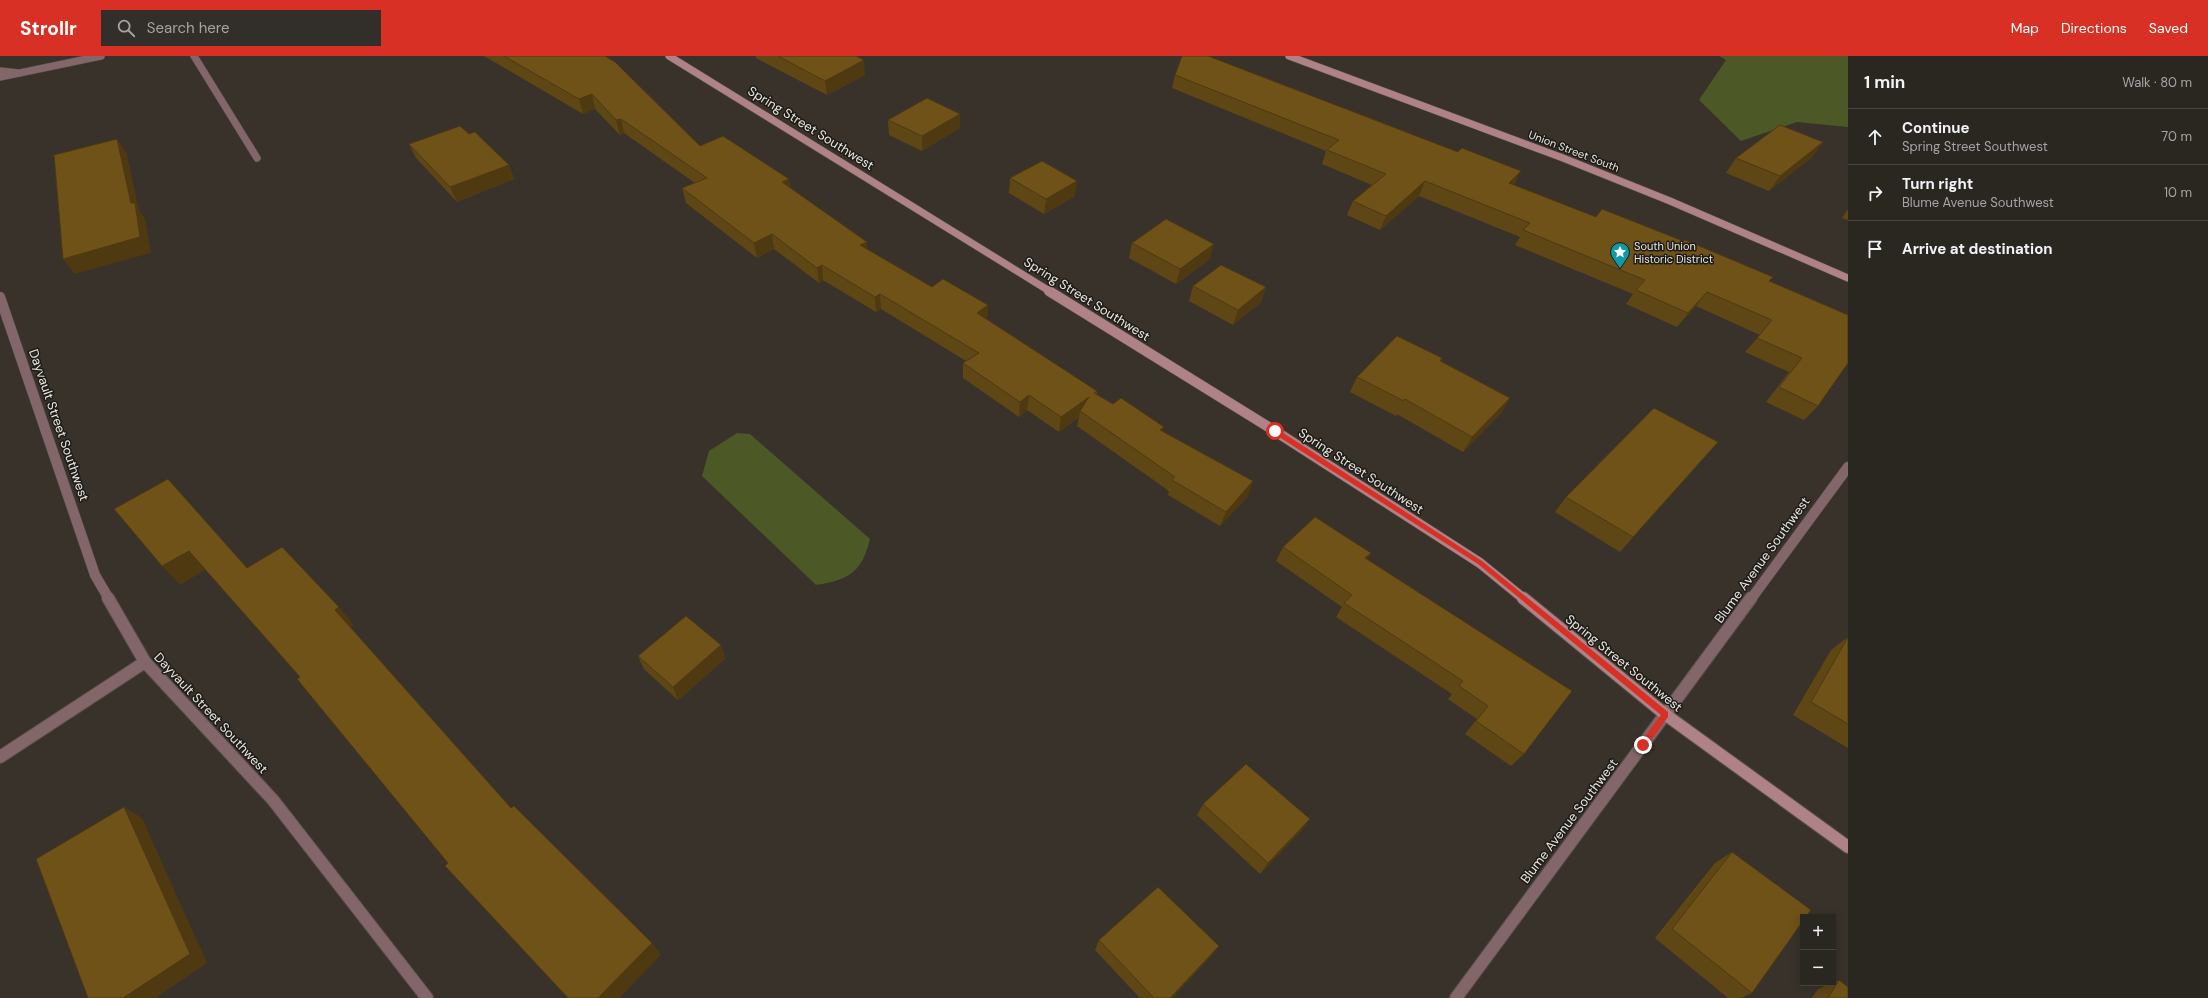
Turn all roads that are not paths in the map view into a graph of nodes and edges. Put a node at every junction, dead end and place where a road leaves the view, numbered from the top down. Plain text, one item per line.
1 (101, 56) edge
2 (194, 56) edge
3 (669, 56) edge
4 (1289, 56) edge
5 (0, 71) edge
6 (18, 73) junction
7 (0, 77) edge
8 (257, 158) dead end
9 (1848, 278) edge
10 (0, 297) edge
11 (1848, 467) edge
12 (145, 662) junction
13 (1666, 715) junction
14 (0, 757) edge
15 (1848, 847) edge
16 (427, 998) edge
17 (1456, 998) edge

1 - 6 street
2 - 8 street
3 - 13 street, Spring Street Southwest
4 - 9 street, Union Street South
5 - 6 street
6 - 7 street
10 - 12 street, Dayvault Street Southwest
11 - 13 street, Blume Avenue Southwest
12 - 14 street
12 - 16 street, Dayvault Street Southwest
13 - 15 street, Spring Street Southwest
13 - 17 street, Blume Avenue Southwest

